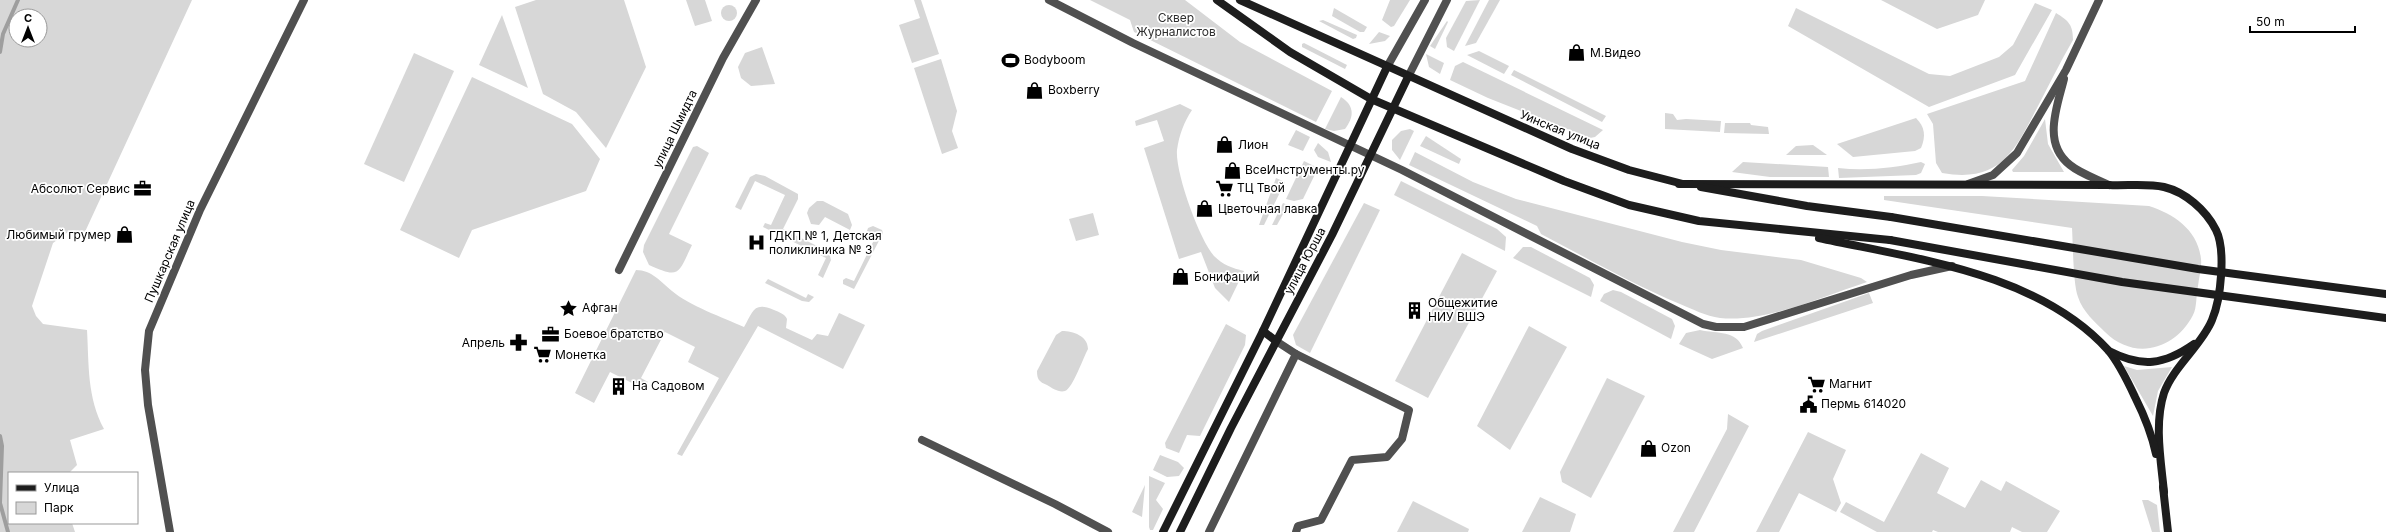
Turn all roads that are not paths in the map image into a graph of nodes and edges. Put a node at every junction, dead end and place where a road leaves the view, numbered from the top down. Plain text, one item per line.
1 (304, 0) edge
2 (756, 0) edge
3 (1049, 0) edge
4 (1217, 0) edge
5 (1240, 0) edge
6 (1425, 0) edge
7 (1447, 0) edge
8 (2099, 0) edge
9 (1387, 67) junction
10 (2066, 70) junction
11 (1408, 77) junction
12 (1371, 98) junction
13 (1394, 107) junction
14 (1349, 147) junction
15 (1371, 157) junction
16 (1678, 184) junction
17 (1968, 184) junction
18 (2109, 185) junction
19 (1787, 231) junction
20 (1952, 266) junction
21 (619, 270) dead end
22 (2386, 294) edge
23 (2386, 318) edge
24 (1263, 331) junction
25 (1276, 341) junction
26 (2198, 342) junction
27 (2108, 351) junction
28 (1296, 354) junction
29 (922, 440) dead end
30 (2164, 492) junction
31 (170, 532) edge
32 (1108, 532) edge
33 (1163, 532) edge
34 (1180, 532) edge
35 (1209, 532) edge
36 (1296, 532) edge
37 (2168, 532) edge

1 - 31 street, Пушкарская улица
2 - 21 street, улица Шмидта
3 - 14 street
4 - 12 main road
5 - 9 main road, Уинская улица
6 - 9 street, улица Юрша
7 - 11 street, улица Юрша
8 - 10 street
9 - 11 main road, Уинская улица
9 - 12 main road, улица Юрша
10 - 17 street
10 - 18 street
11 - 13 main road, улица Юрша
11 - 16 main road, Уинская улица
12 - 13 main road
12 - 14 main road, улица Юрша
13 - 15 main road, улица Юрша
13 - 19 main road
14 - 15 street
14 - 24 main road, улица Юрша
15 - 20 street
15 - 25 main road, улица Юрша
16 - 17 main road
16 - 22 main road, Уинская улица, bridge
17 - 18 main road
18 - 26 main road
19 - 20 main road
19 - 23 main road, bridge
20 - 27 main road
24 - 25 main road
24 - 33 main road, улица Юрша
25 - 28 street
25 - 34 main road, улица Юрша
26 - 27 main road
26 - 30 main road
27 - 30 main road
28 - 35 street
28 - 36 street
29 - 32 street
30 - 37 main road

